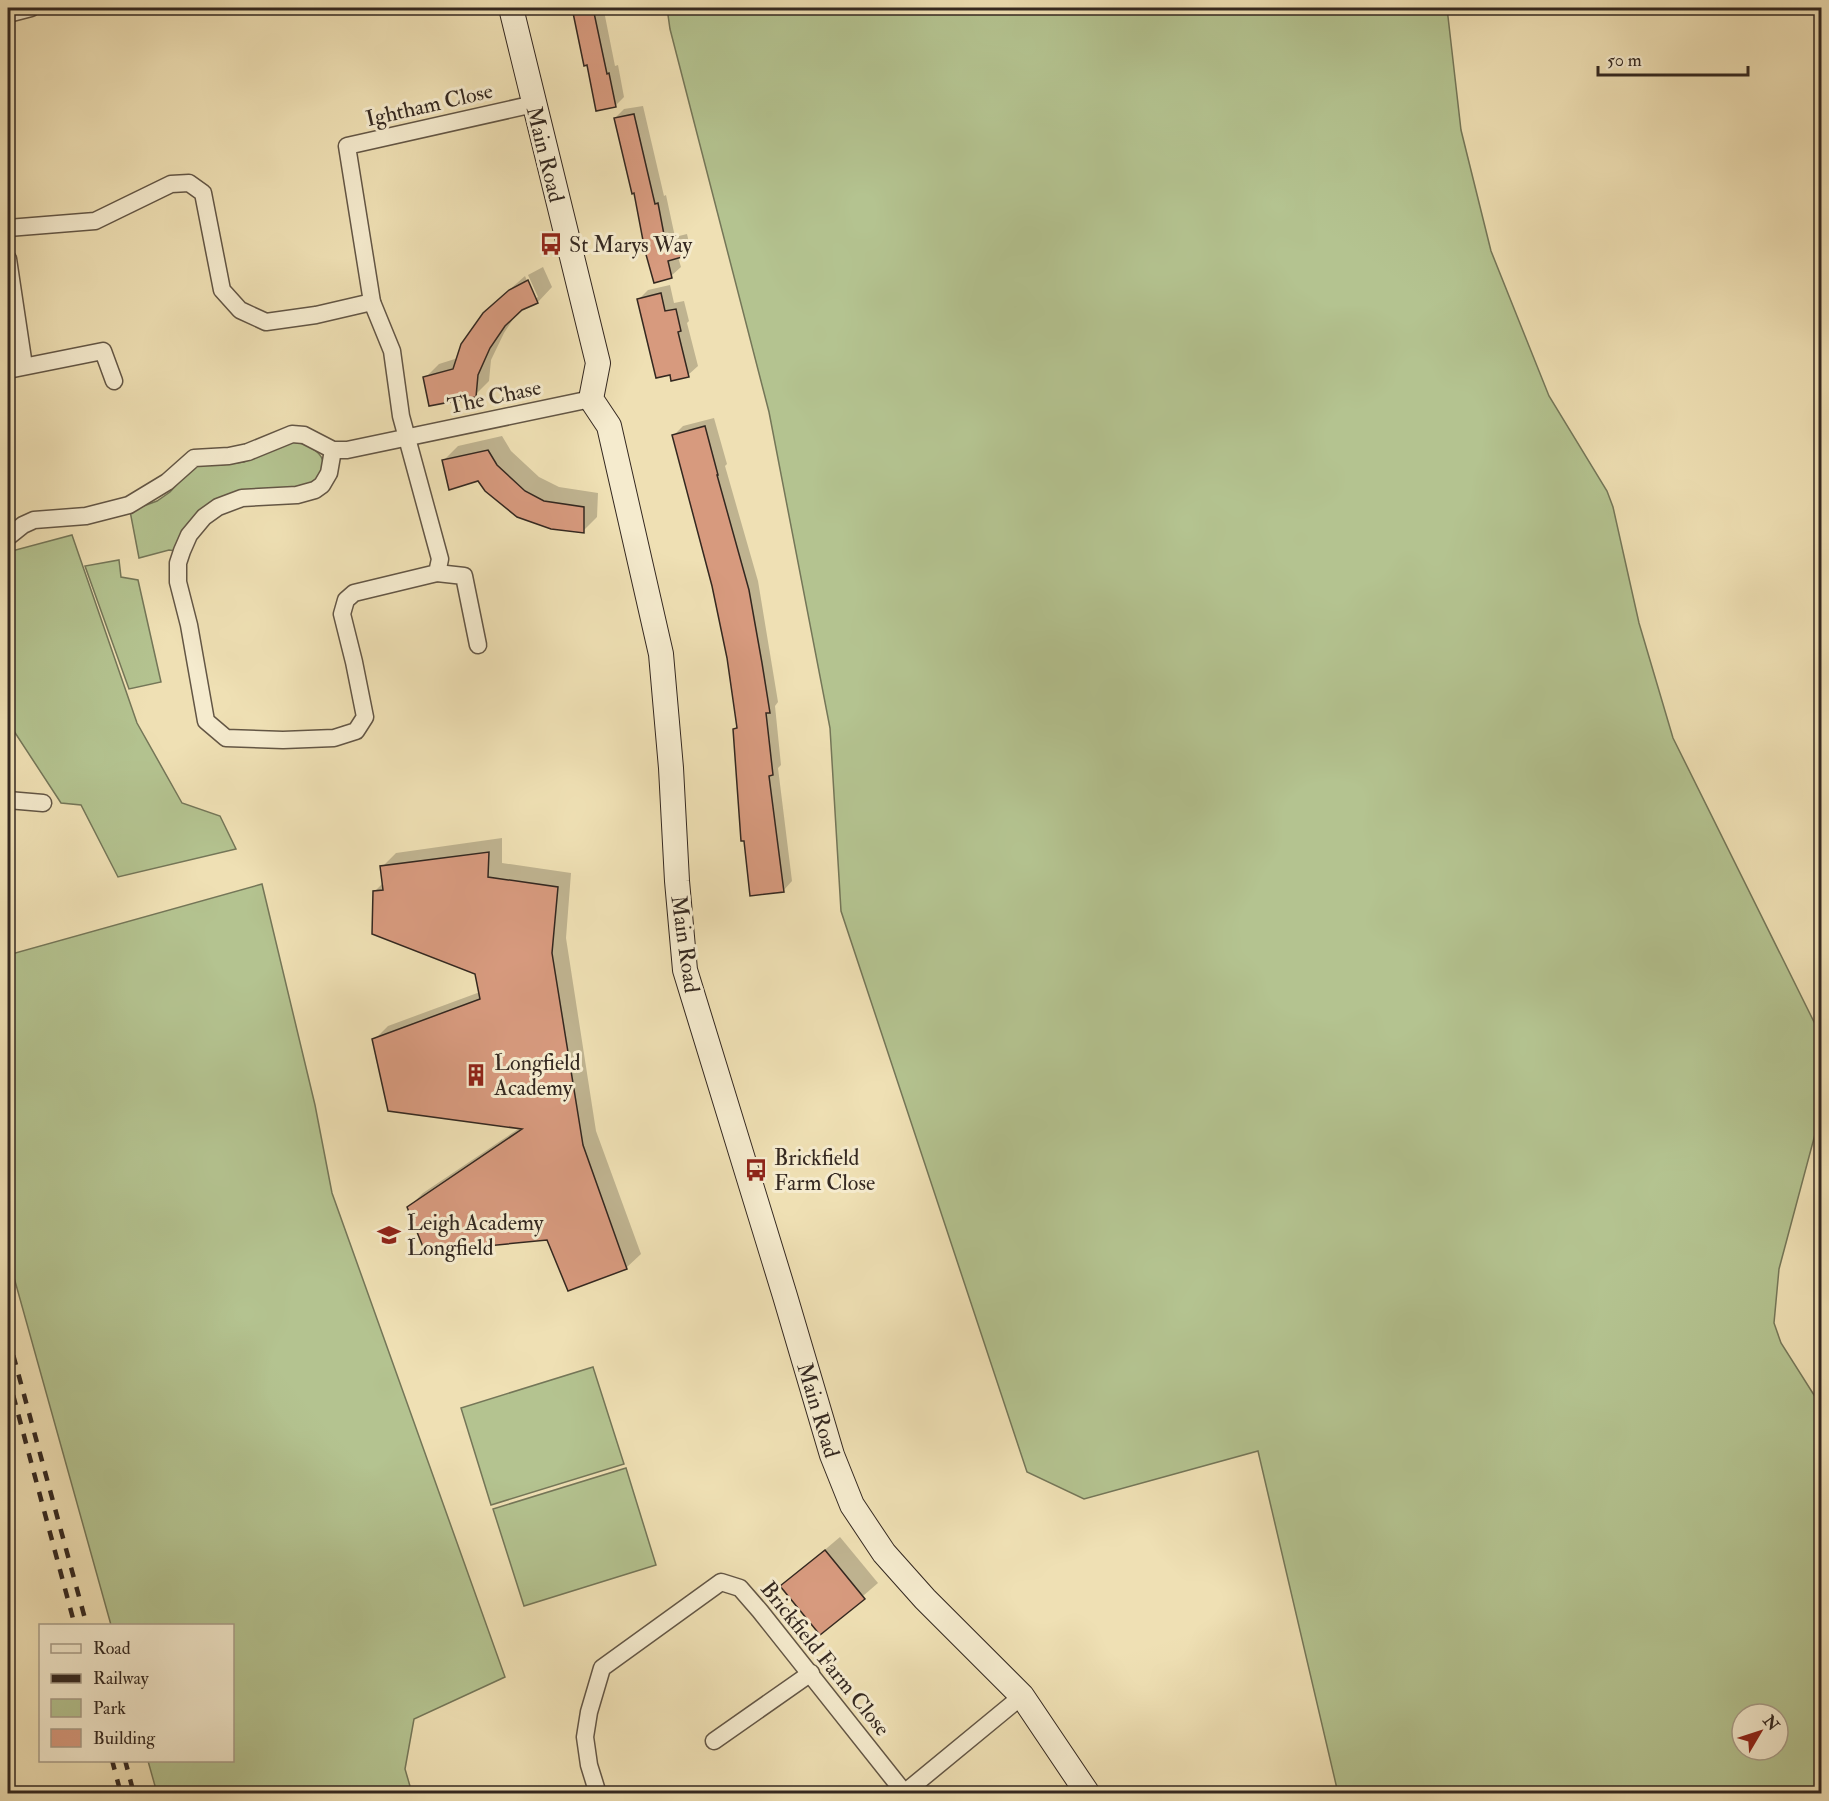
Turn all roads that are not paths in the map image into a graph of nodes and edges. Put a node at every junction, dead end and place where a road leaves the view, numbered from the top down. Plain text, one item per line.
1 (30, 8) edge
2 (511, 8) edge
3 (8, 14) edge
4 (534, 104) junction
5 (8, 228) edge
6 (8, 259) edge
7 (372, 302) junction
8 (24, 366) junction
9 (8, 370) edge
10 (114, 381) dead end
11 (591, 399) junction
12 (406, 438) junction
13 (333, 450) junction
14 (8, 537) edge
15 (437, 573) junction
16 (478, 645) dead end
17 (8, 800) edge
18 (43, 803) dead end
19 (811, 1673) junction
20 (1022, 1696) junction
21 (714, 1741) dead end
22 (903, 1792) edge
23 (598, 1794) edge
24 (1088, 1794) edge

1 - 3 street
2 - 4 main road, Main Road
4 - 7 street, Ightham Close
4 - 11 main road, Main Road
5 - 7 street
6 - 8 street
7 - 12 street
8 - 9 street
8 - 10 street
11 - 12 street, The Chase
11 - 20 main road, Main Road
12 - 13 street, The Chase
12 - 15 street
13 - 14 street
13 - 15 street
15 - 16 street
17 - 18 street
19 - 21 street
19 - 22 street, Brickfield Farm Close
19 - 23 street, Brickfield Farm Close
20 - 22 street
20 - 24 main road, Main Road

